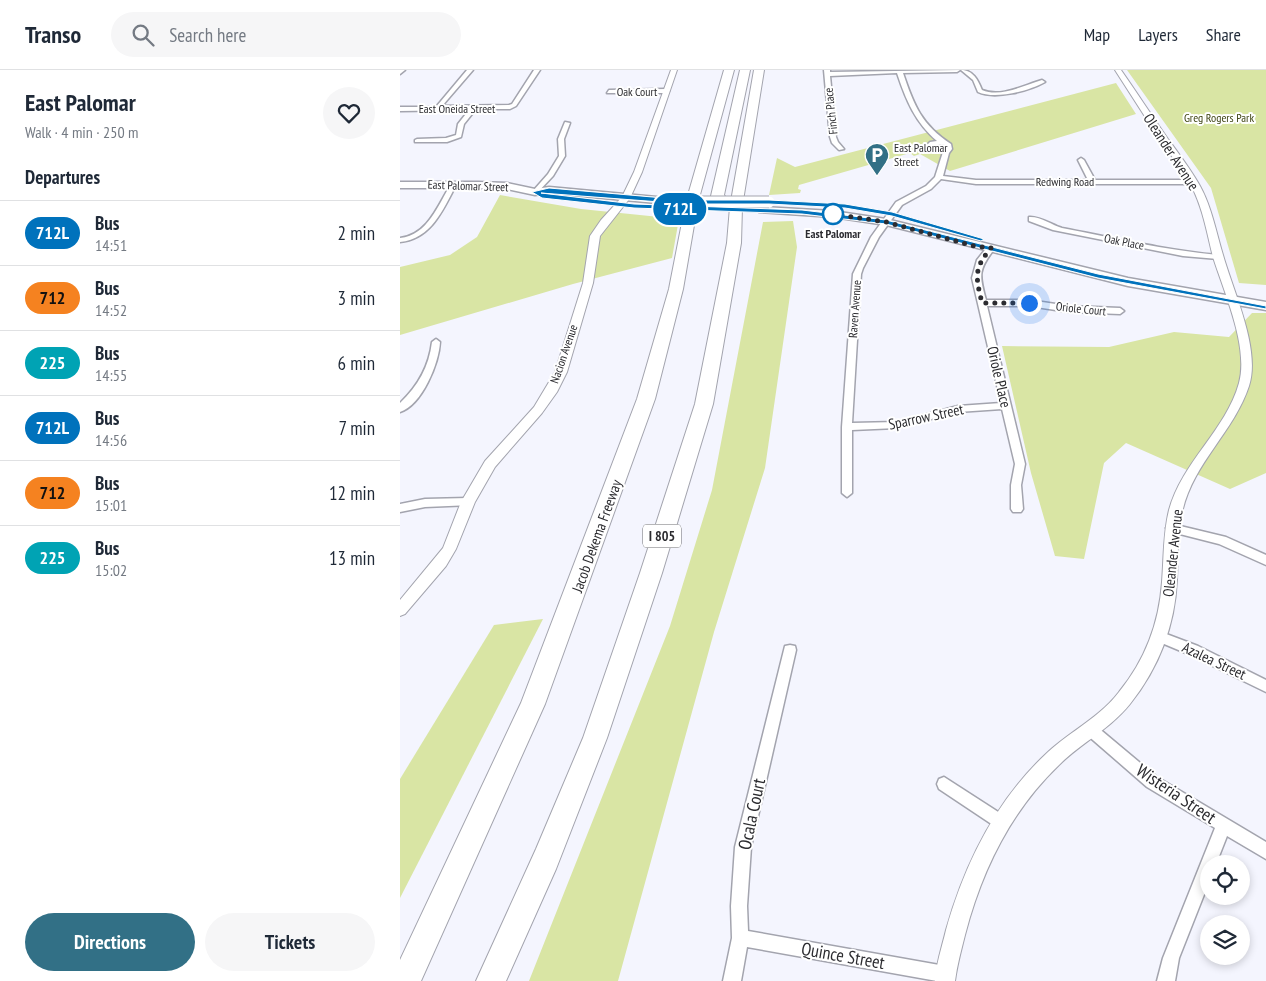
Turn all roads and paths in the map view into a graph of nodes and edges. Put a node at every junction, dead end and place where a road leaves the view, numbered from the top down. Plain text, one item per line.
1 (470, 70) edge
2 (537, 70) edge
3 (674, 70) edge
4 (729, 70) edge
5 (745, 70) edge
6 (752, 70) edge
7 (760, 70) edge
8 (957, 70) edge
9 (964, 70) edge
10 (1118, 70) edge
11 (900, 71) edge
12 (827, 72) edge
13 (1042, 82) dead end
14 (609, 92) dead end
15 (666, 92) junction
16 (400, 109) edge
17 (437, 109) junction
18 (473, 109) junction
19 (567, 123) dead end
20 (927, 131) junction
21 (417, 141) dead end
22 (942, 142) junction
23 (931, 144) junction
24 (841, 149) dead end
25 (947, 150) junction
26 (733, 151) junction
27 (936, 151) junction
28 (942, 159) junction
29 (1081, 160) dead end
30 (938, 177) junction
31 (1093, 182) junction
32 (1193, 182) junction
33 (400, 185) edge
34 (453, 185) junction
35 (535, 192) junction
36 (623, 201) junction
37 (721, 204) junction
38 (889, 218) junction
39 (1032, 219) dead end
40 (400, 240) edge
41 (991, 248) junction
42 (1218, 257) junction
43 (1266, 298) edge
44 (1231, 299) junction
45 (982, 303) junction
46 (1266, 306) edge
47 (1120, 311) dead end
48 (436, 342) dead end
49 (1005, 406) junction
50 (400, 409) edge
51 (848, 427) junction
52 (847, 493) dead end
53 (468, 502) junction
54 (400, 508) edge
55 (1017, 509) dead end
56 (1172, 528) junction
57 (1266, 560) edge
58 (400, 610) edge
59 (1161, 637) junction
60 (790, 650) dead end
61 (1266, 686) edge
62 (1091, 730) junction
63 (944, 784) dead end
64 (1001, 822) junction
65 (1223, 826) junction
66 (1266, 851) edge
67 (546, 859) junction
68 (740, 938) junction
69 (407, 976) edge
70 (945, 978) edge
71 (491, 981) edge
72 (499, 981) edge
73 (732, 981) edge
74 (1166, 981) edge

1 - 17 street
2 - 18 street, East Oneida Street
3 - 15 street, Nacion Avenue
4 - 69 highway, Jacob Dekema Freeway
5 - 26 highway
6 - 26 highway
7 - 67 highway, I 805
8 - 11 street
9 - 13 street
10 - 32 street, Oleander Avenue
11 - 12 street
11 - 20 street
12 - 24 street, Finch Place
14 - 15 street, Oak Court
15 - 36 street, Nacion Avenue
16 - 17 street, East Oneida Street
17 - 18 street, East Oneida Street
18 - 21 street
19 - 35 street
20 - 22 street
20 - 23 street
22 - 23 street
22 - 25 street
23 - 27 street
25 - 27 street
25 - 28 street
26 - 37 highway
27 - 28 street
28 - 30 street
29 - 31 street
30 - 31 street, Redwing Road
30 - 38 street, Raven Avenue
31 - 32 street, Redwing Road
32 - 42 street, Oleander Avenue
33 - 34 main road, East Palomar Street
34 - 35 main road, East Palomar Street
34 - 40 street
35 - 36 main road, East Palomar Street
36 - 37 main road, East Palomar Street
36 - 53 street, Nacion Avenue
37 - 38 main road, East Palomar Street
38 - 41 main road, East Palomar Street
38 - 51 street, Raven Avenue
39 - 42 street, Oak Place
41 - 44 main road, East Palomar Street
41 - 45 street, Oriole Place
42 - 44 street, Oleander Avenue
43 - 44 main road, East Palomar Street
44 - 46 main road, East Palomar Street
44 - 56 street, Oleander Avenue
45 - 47 street, Oriole Court
45 - 49 street, Oriole Place
48 - 50 street
49 - 51 street, Sparrow Street
49 - 55 street, Oriole Place
51 - 52 street, Raven Avenue
53 - 54 street
53 - 58 street, Nacion Avenue
56 - 57 street
56 - 59 street, Oleander Avenue
59 - 61 street, Azalea Street
59 - 62 street, Oleander Avenue
60 - 68 street, Ocala Court
62 - 64 street, Oleander Avenue
62 - 65 street, Wisteria Street
63 - 64 street
64 - 70 street, Oleander Avenue
65 - 66 street, Wisteria Street
65 - 74 street
67 - 71 highway, I 805
67 - 72 highway
68 - 70 street, Quince Street
68 - 73 street, Ocala Court

